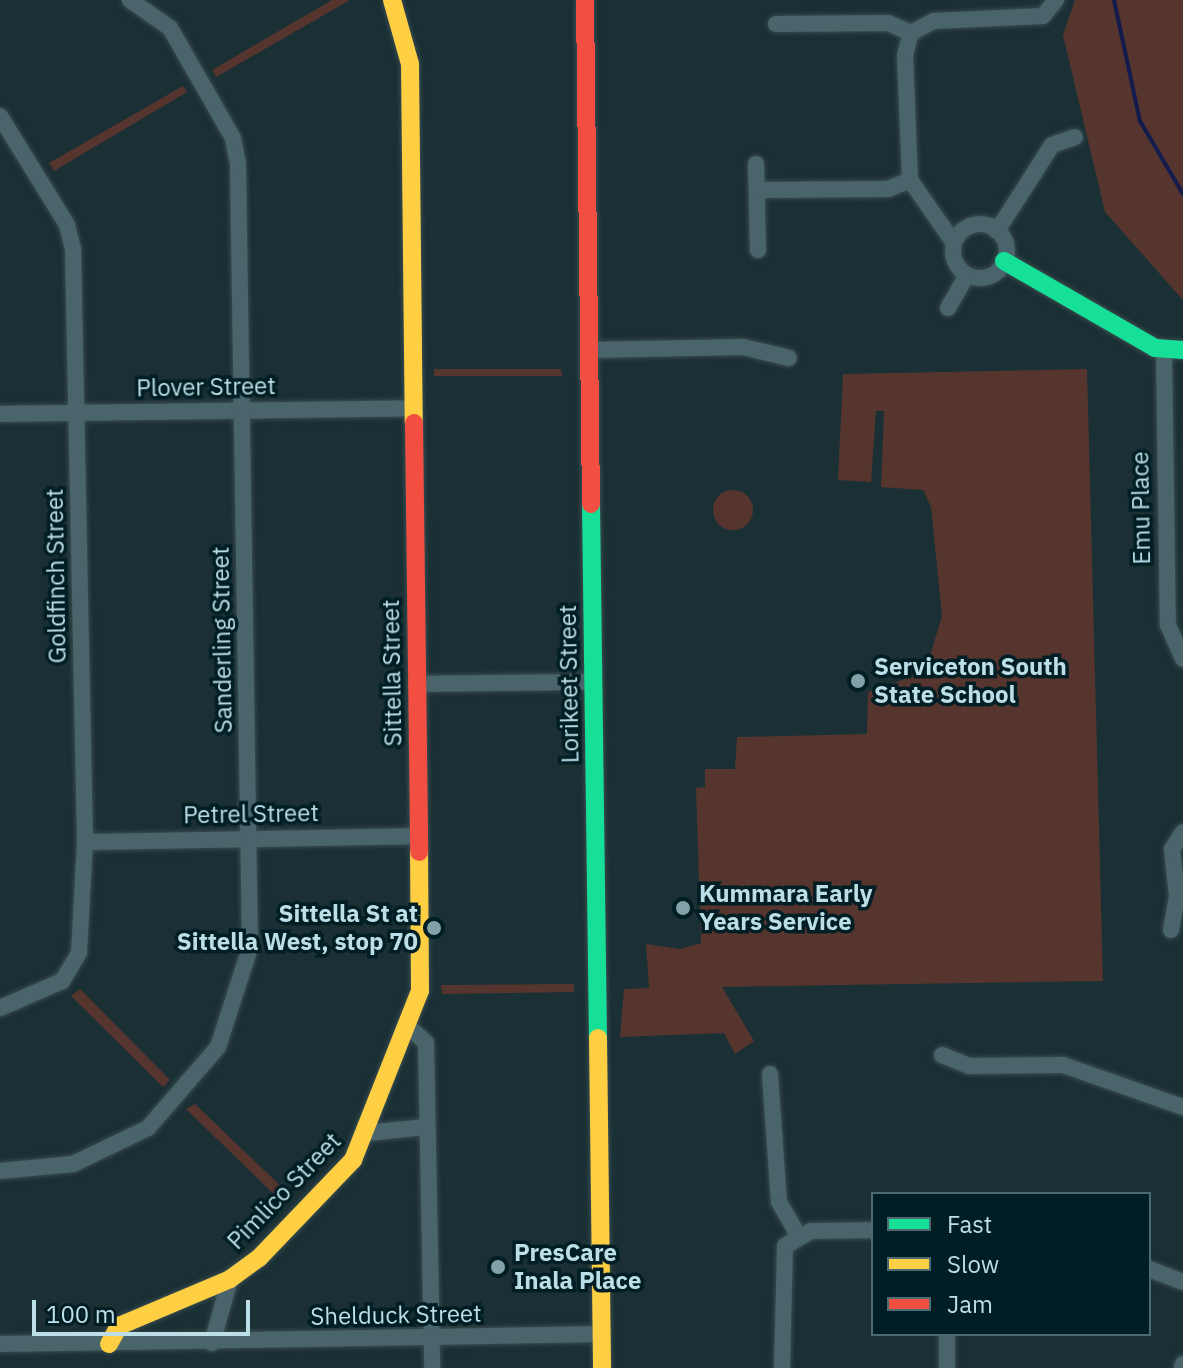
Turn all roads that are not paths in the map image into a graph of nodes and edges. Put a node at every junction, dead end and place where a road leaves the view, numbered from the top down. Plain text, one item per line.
1 (130, 0) edge
2 (392, 0) edge
3 (585, 0) edge
4 (1056, 0) edge
5 (776, 24) dead end
6 (911, 33) junction
7 (0, 116) edge
8 (1075, 137) dead end
9 (756, 164) dead end
10 (910, 180) junction
11 (758, 190) junction
12 (997, 231) junction
13 (954, 243) junction
14 (758, 250) dead end
15 (1004, 261) junction
16 (967, 275) junction
17 (948, 308) dead end
18 (589, 350) junction
19 (1183, 350) edge
20 (1164, 352) junction
21 (789, 358) dead end
22 (412, 408) junction
23 (241, 410) junction
24 (77, 413) junction
25 (0, 414) edge
26 (1183, 659) edge
27 (592, 682) junction
28 (416, 684) junction
29 (1183, 832) edge
30 (418, 836) junction
31 (250, 837) junction
32 (85, 842) junction
33 (1171, 930) dead end
34 (0, 1008) edge
35 (409, 1027) junction
36 (942, 1055) dead end
37 (770, 1074) dead end
38 (1183, 1107) edge
39 (426, 1127) junction
40 (367, 1133) junction
41 (0, 1171) edge
42 (871, 1230) edge
43 (799, 1236) junction
44 (1151, 1270) edge
45 (230, 1279) junction
46 (1183, 1282) edge
47 (602, 1334) junction
48 (947, 1336) edge
49 (434, 1338) junction
50 (212, 1343) junction
51 (0, 1344) edge
52 (109, 1344) junction
53 (432, 1368) edge
54 (602, 1368) edge
55 (782, 1368) edge
56 (947, 1368) edge

1 - 23 street, Sanderling Street
2 - 22 street, Sittella Street
3 - 18 street, Lorikeet Street
4 - 6 street
5 - 6 street
6 - 10 street
7 - 24 street, Goldfinch Street
8 - 12 street
9 - 11 street
10 - 11 street
10 - 13 street
11 - 14 street
12 - 13 street
12 - 15 street
13 - 16 street
15 - 16 street
15 - 20 street
16 - 17 street
18 - 21 street
18 - 27 street, Lorikeet Street
19 - 20 street
20 - 26 street, Emu Place
22 - 23 street, Plover Street
22 - 28 street, Sittella Street
23 - 24 street, Plover Street
23 - 31 street, Sanderling Street
24 - 25 street, Plover Street
24 - 32 street, Goldfinch Street
27 - 28 street
27 - 47 street, Lorikeet Street
28 - 30 street, Sittella Street
29 - 33 street
30 - 31 street, Petrel Street
30 - 35 street, Sittella Street
31 - 32 street, Petrel Street
31 - 41 street, Sanderling Street
32 - 34 street, Goldfinch Street
35 - 39 street
35 - 40 street, Pimlico Street
36 - 38 street
37 - 43 street
39 - 40 street, Pimlico Street
39 - 49 street
40 - 45 street, Pimlico Street
42 - 43 street
43 - 55 street
44 - 46 street
45 - 50 street, Pimlico Street
45 - 52 street, Pimlico Street
47 - 49 street, Shelduck Street
47 - 54 street, Lorikeet Street
48 - 56 street
49 - 50 street, Shelduck Street
49 - 53 street
50 - 52 street, Shelduck Street
51 - 52 street, Shelduck Street

